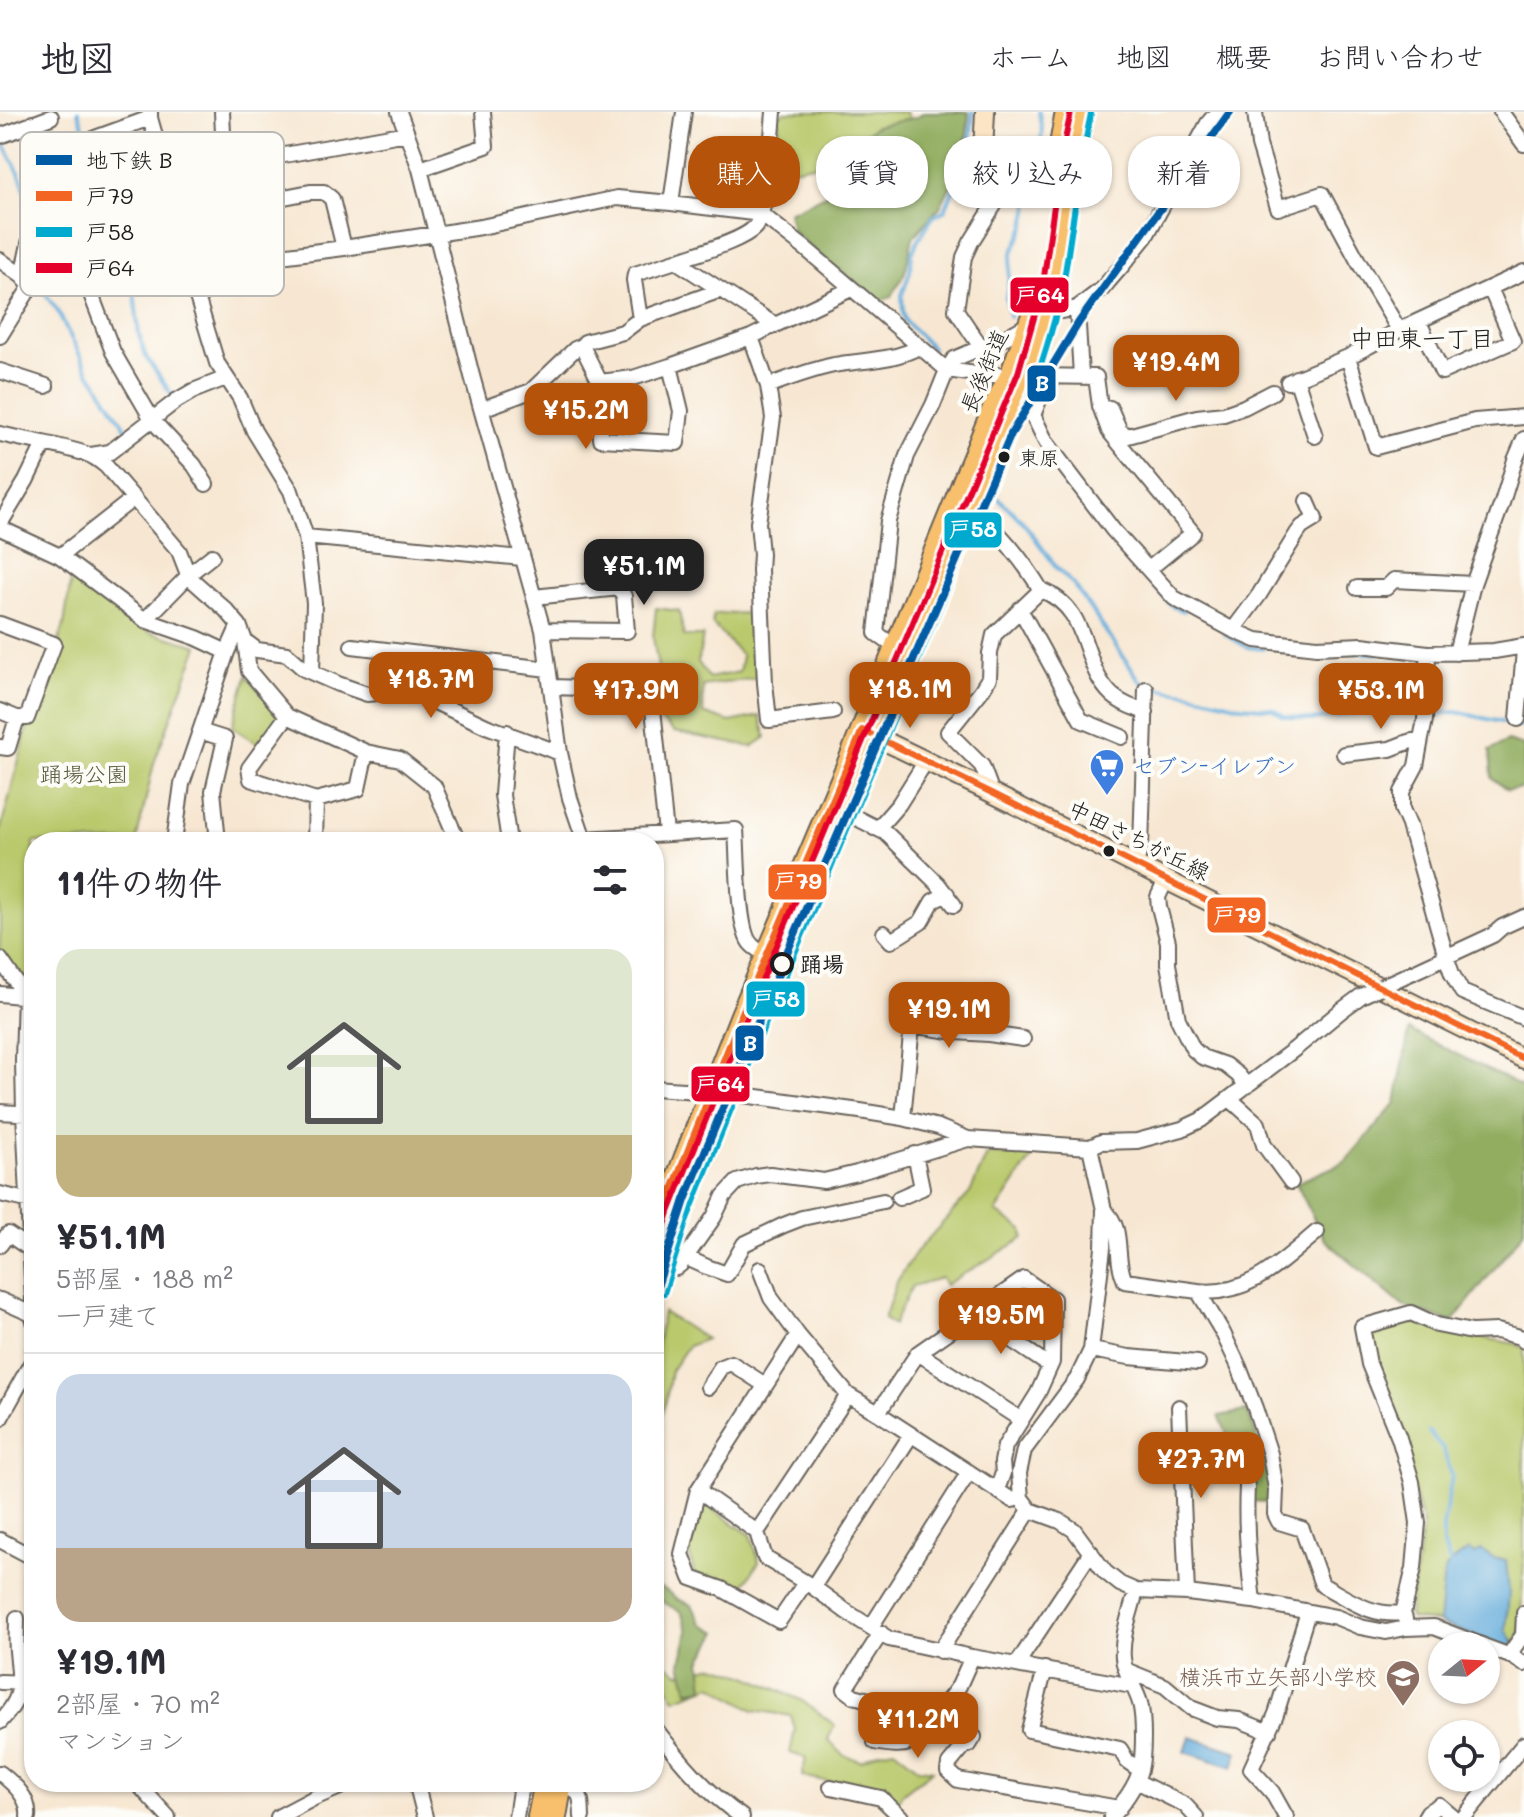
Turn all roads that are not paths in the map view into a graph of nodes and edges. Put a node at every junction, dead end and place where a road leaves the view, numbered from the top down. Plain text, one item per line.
1 (222, 112) edge
2 (399, 112) edge
3 (483, 112) edge
4 (684, 112) edge
5 (774, 112) edge
6 (985, 112) edge
7 (1066, 112) edge
8 (1081, 112) edge
9 (1227, 112) edge
10 (1501, 112) edge
11 (1257, 113) edge
12 (150, 115) edge
13 (51, 117) dead end
14 (33, 123) junction
15 (37, 132) edge
16 (109, 132) edge
17 (223, 132) edge
18 (407, 133) junction
19 (3, 135) edge
20 (984, 136) edge
21 (1055, 136) edge
22 (1063, 136) edge
23 (1524, 144) edge
24 (284, 155) edge
25 (420, 169) junction
26 (284, 197) edge
27 (671, 203) junction
28 (992, 208) edge
29 (1048, 208) edge
30 (761, 214) junction
31 (436, 233) junction
32 (344, 248) junction
33 (284, 256) edge
34 (676, 261) junction
35 (1524, 272) edge
36 (1490, 288) junction
37 (851, 289) junction
38 (721, 290) junction
39 (25, 296) edge
40 (92, 296) edge
41 (196, 296) edge
42 (1077, 308) junction
43 (640, 319) junction
44 (1038, 319) junction
45 (1419, 322) junction
46 (775, 325) junction
47 (1399, 330) junction
48 (0, 336) edge
49 (751, 337) junction
50 (582, 346) junction
51 (919, 347) junction
52 (981, 347) junction
53 (1348, 357) junction
54 (670, 366) junction
55 (947, 370) junction
56 (0, 371) edge
57 (1019, 376) junction
58 (1049, 376) junction
59 (1088, 376) junction
60 (226, 378) junction
61 (600, 382) junction
62 (46, 386) dead end
63 (768, 386) junction
64 (1273, 392) dead end
65 (482, 409) junction
66 (1524, 417) edge
67 (153, 421) junction
68 (0, 434) edge
69 (1315, 436) dead end
70 (1524, 439) edge
71 (44, 444) junction
72 (91, 455) junction
73 (206, 484) dead end
74 (134, 498) junction
75 (1307, 501) dead end
76 (972, 508) junction
77 (0, 526) edge
78 (306, 537) junction
79 (60, 556) junction
80 (212, 556) dead end
81 (522, 558) junction
82 (1149, 569) junction
83 (189, 577) junction
84 (1473, 584) junction
85 (1357, 588) dead end
86 (1041, 590) junction
87 (534, 597) junction
88 (1020, 609) junction
89 (145, 620) junction
90 (0, 624) edge
91 (239, 625) junction
92 (543, 630) junction
93 (1233, 630) junction
94 (245, 641) junction
95 (352, 646) dead end
96 (895, 647) junction
97 (1524, 648) edge
98 (227, 652) junction
99 (1428, 653) junction
100 (1456, 653) junction
101 (548, 669) junction
102 (312, 672) junction
103 (551, 687) junction
104 (1146, 689) dead end
105 (0, 711) edge
106 (833, 712) dead end
107 (1146, 712) junction
108 (287, 716) junction
109 (17, 718) junction
110 (1518, 719) dead end
111 (200, 731) junction
112 (507, 732) junction
113 (869, 733) junction
114 (1122, 737) dead end
115 (1421, 739) junction
116 (0, 747) edge
117 (366, 752) junction
118 (560, 753) junction
119 (1344, 754) dead end
120 (926, 761) junction
121 (992, 793) junction
122 (316, 800) junction
123 (843, 811) junction
124 (874, 828) junction
125 (175, 832) edge
126 (217, 832) edge
127 (315, 832) edge
128 (454, 832) edge
129 (508, 832) edge
130 (582, 832) edge
131 (666, 833) joint
132 (1135, 865) junction
133 (1166, 880) junction
134 (1524, 917) edge
135 (884, 933) dead end
136 (767, 955) junction
137 (1446, 956) junction
138 (0, 959) edge
139 (24, 990) edge
140 (0, 994) edge
141 (24, 996) edge
142 (988, 1012) dead end
143 (1524, 1018) edge
144 (989, 1034) junction
145 (1023, 1039) dead end
146 (1524, 1059) edge
147 (1247, 1086) junction
148 (664, 1087) edge
149 (719, 1093) junction
150 (1230, 1099) junction
151 (0, 1112) edge
152 (24, 1113) edge
153 (903, 1118) junction
154 (968, 1139) junction
155 (1090, 1147) junction
156 (915, 1154) junction
157 (1291, 1182) dead end
158 (0, 1194) edge
159 (899, 1198) dead end
160 (24, 1199) edge
161 (883, 1201) dead end
162 (1104, 1210) junction
163 (664, 1213) edge
164 (1317, 1232) dead end
165 (0, 1245) edge
166 (24, 1245) edge
167 (664, 1258) edge
168 (687, 1258) junction
169 (664, 1265) edge
170 (760, 1269) dead end
171 (1198, 1291) junction
172 (0, 1300) edge
173 (24, 1311) edge
174 (973, 1314) junction
175 (798, 1335) junction
176 (1524, 1341) edge
177 (1091, 1350) junction
178 (918, 1353) junction
179 (1198, 1363) dead end
180 (1050, 1366) junction
181 (24, 1376) edge
182 (765, 1385) junction
183 (708, 1387) dead end
184 (848, 1395) junction
185 (1179, 1407) dead end
186 (878, 1413) junction
187 (0, 1419) edge
188 (1020, 1419) junction
189 (911, 1435) junction
190 (1180, 1448) junction
191 (1225, 1448) dead end
192 (969, 1472) junction
193 (1247, 1486) dead end
194 (698, 1490) junction
195 (997, 1490) junction
196 (1026, 1504) junction
197 (757, 1532) junction
198 (0, 1540) edge
199 (1091, 1552) junction
200 (24, 1553) edge
201 (809, 1585) junction
202 (1136, 1591) junction
203 (1187, 1593) junction
204 (1253, 1601) junction
205 (1308, 1612) junction
206 (1524, 1613) edge
207 (17, 1618) dead end
208 (1405, 1620) junction
209 (876, 1630) junction
210 (1447, 1632) edge
211 (940, 1651) junction
212 (1500, 1652) edge
213 (972, 1657) junction
214 (1519, 1660) edge
215 (1017, 1664) junction
216 (1045, 1669) junction
217 (24, 1671) edge
218 (1128, 1671) junction
219 (0, 1682) edge
220 (24, 1683) edge
221 (1132, 1686) junction
222 (24, 1689) edge
223 (935, 1718) junction
224 (0, 1722) edge
225 (1269, 1732) junction
226 (974, 1737) dead end
227 (664, 1739) edge
228 (875, 1742) dead end
229 (1524, 1744) edge
230 (0, 1773) edge
231 (1138, 1776) junction
232 (831, 1787) dead end
233 (145, 1792) edge
234 (328, 1792) edge
235 (419, 1792) edge
236 (520, 1792) edge
237 (551, 1792) edge
238 (556, 1792) edge
239 (579, 1792) edge
240 (1115, 1812) edge
241 (28, 1817) edge
242 (168, 1817) edge
243 (278, 1817) edge
244 (425, 1817) edge
245 (516, 1817) edge
246 (538, 1817) edge
247 (556, 1817) edge
248 (582, 1817) edge
249 (742, 1817) edge
250 (901, 1817) edge
251 (1196, 1817) edge
252 (1286, 1817) edge
253 (1425, 1817) edge
254 (1453, 1817) edge
255 (1464, 1817) edge

1 - 17 street
2 - 18 street
3 - 25 street
4 - 27 street
5 - 30 street
6 - 20 street
7 - 21 main road, 長後街道
8 - 22 main road, 長後街道
9 - 42 street
10 - 23 street
11 - 47 street
12 - 16 street
13 - 14 street
14 - 15 street
14 - 19 street
18 - 24 street
18 - 25 street
25 - 31 street
26 - 32 street
27 - 30 street
27 - 31 street
28 - 52 street
29 - 44 main road, 長後街道
30 - 34 street
30 - 37 street
31 - 32 street
31 - 65 street
32 - 33 street
34 - 38 street
34 - 43 street
35 - 36 street
36 - 45 street
36 - 45 street
37 - 46 street
37 - 51 street
38 - 43 street
38 - 46 street
39 - 48 street
40 - 67 street
41 - 60 street
42 - 44 street
42 - 59 street
43 - 50 street
44 - 52 street
44 - 57 main road, 長後街道
45 - 47 street
46 - 49 street
47 - 53 street
49 - 54 street
49 - 63 street
50 - 61 street
50 - 65 street
51 - 55 street
51 - 63 street
52 - 55 street
53 - 66 street
53 - 69 street
54 - 61 street
54 - 61 street
55 - 57 street
55 - 96 street
56 - 62 street
57 - 58 street
57 - 76 main road, 長後街道
57 - 96 main road, 長後街道
58 - 59 street
58 - 82 street
59 - 64 street
59 - 82 street
60 - 67 street
60 - 78 street
63 - 106 street
65 - 81 street
67 - 72 street
67 - 73 street
68 - 71 street
70 - 84 street
71 - 72 street
71 - 77 street
72 - 74 street
74 - 79 street
74 - 83 street
75 - 93 street
76 - 86 street
76 - 113 main road, 長後街道
77 - 79 street
78 - 81 street
78 - 102 street
79 - 89 street
80 - 83 street
81 - 87 street
82 - 93 street
83 - 89 street
83 - 91 street
84 - 85 street
84 - 100 street
86 - 88 street
86 - 107 street
87 - 92 street
87 - 92 street
88 - 114 street
88 - 121 street
89 - 98 street
90 - 109 street
91 - 94 street
91 - 98 street
92 - 101 street
93 - 99 street
94 - 102 street
94 - 108 street
95 - 101 street
96 - 113 main road, 長後街道
97 - 100 street
97 - 110 street
98 - 111 street
99 - 100 street
99 - 115 street
101 - 103 street
102 - 112 street
103 - 118 street
103 - 131 street
104 - 107 street
105 - 109 street
107 - 132 street
108 - 117 street
108 - 122 street
109 - 116 street
111 - 125 street
111 - 126 street
112 - 118 street
112 - 129 street
113 - 120 street, 中田さちが丘線
113 - 123 main road, 長後街道
113 - 136 main road, 長後街道
115 - 119 street
115 - 137 street
117 - 122 street
117 - 128 street
118 - 130 street
120 - 121 street, 中田さちが丘線
120 - 124 street
121 - 132 street, 中田さちが丘線
122 - 127 street
123 - 124 street
123 - 149 main road, 長後街道
124 - 135 street
131 - 136 street
132 - 133 street, 中田さちが丘線
133 - 146 street, 中田さちが丘線
133 - 147 street
134 - 137 street
136 - 149 main road, 長後街道
137 - 143 street
137 - 147 street, bridge
138 - 139 street
140 - 141 street
142 - 144 street
144 - 145 street
144 - 153 street
147 - 150 street
148 - 149 street
149 - 153 street
149 - 163 main road, 長後街道
149 - 167 main road, 長後街道
150 - 155 street
150 - 157 street
151 - 152 street
153 - 154 street
154 - 155 street
154 - 156 street
155 - 162 street
156 - 159 street
156 - 168 street
158 - 160 street
161 - 168 street
162 - 171 street
162 - 177 street
164 - 171 street
165 - 166 street
168 - 169 street
170 - 175 street
171 - 208 street
172 - 173 street
174 - 178 street
174 - 180 street
174 - 180 street
175 - 182 street
175 - 184 street
176 - 208 street
177 - 179 street
177 - 196 street
178 - 186 street
178 - 188 street
180 - 188 street
181 - 187 street
182 - 183 street
182 - 194 street
184 - 186 street
184 - 197 street
185 - 190 street
186 - 189 street
188 - 195 street
189 - 192 street
189 - 201 street
190 - 191 street
190 - 203 street
192 - 195 street
192 - 209 street
193 - 204 street
194 - 197 street
194 - 201 street
195 - 196 street
196 - 199 street
196 - 211 street
197 - 201 street
198 - 200 street
199 - 202 street
199 - 215 street
201 - 209 street
202 - 203 street
202 - 218 street
203 - 204 street
204 - 205 street
205 - 208 street
205 - 225 street
206 - 214 street
207 - 217 street
208 - 210 street
209 - 211 street
209 - 223 street
211 - 213 street
212 - 214 street
213 - 215 street
213 - 223 street
215 - 216 street
216 - 221 street
216 - 231 street
218 - 221 street
218 - 225 street
219 - 220 street
221 - 231 street
222 - 224 street
223 - 228 street
225 - 252 street
226 - 240 street
227 - 249 street
229 - 255 street
230 - 241 street
231 - 240 street
231 - 251 street
232 - 250 street
233 - 242 street
234 - 243 street
235 - 244 street
236 - 245 street
237 - 246 main road
238 - 247 main road
239 - 248 street
253 - 254 street

